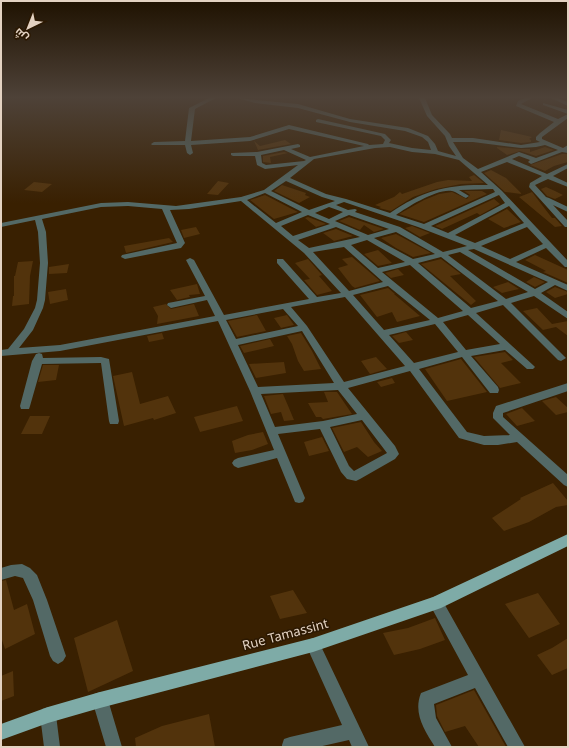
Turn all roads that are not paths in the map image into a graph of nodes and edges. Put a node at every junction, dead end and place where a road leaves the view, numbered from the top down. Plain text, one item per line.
1 (189, 133) edge
2 (270, 133) edge
3 (315, 133) edge
4 (373, 133) edge
5 (416, 133) edge
6 (446, 133) edge
7 (544, 133) edge
8 (516, 136) dead end
9 (450, 140) junction
10 (188, 143) junction
11 (544, 143) junction
12 (154, 144) dead end
13 (274, 144) dead end
14 (385, 145) junction
15 (298, 146) dead end
16 (372, 146) junction
17 (519, 146) junction
18 (286, 149) junction
19 (566, 150) edge
20 (435, 152) junction
21 (190, 153) dead end
22 (233, 154) dead end
23 (258, 154) junction
24 (518, 154) junction
25 (461, 159) junction
26 (506, 159) junction
27 (536, 160) junction
28 (307, 161) junction
29 (522, 166) junction
30 (568, 166) edge
31 (477, 172) junction
32 (548, 176) junction
33 (286, 178) junction
34 (568, 185) edge
35 (451, 188) junction
36 (497, 189) junction
37 (266, 191) junction
38 (466, 196) dead end
39 (540, 196) junction
40 (242, 199) junction
41 (341, 200) junction
42 (510, 203) junction
43 (329, 204) junction
44 (361, 205) junction
45 (165, 207) junction
46 (568, 210) edge
47 (350, 211) junction
48 (307, 212) junction
49 (391, 215) junction
50 (38, 218) junction
51 (332, 223) junction
52 (528, 224) junction
53 (1, 225) edge
54 (568, 225) edge
55 (276, 226) junction
56 (423, 226) junction
57 (396, 229) junction
58 (448, 236) junction
59 (368, 238) junction
60 (292, 239) junction
61 (346, 244) junction
62 (547, 245) junction
63 (475, 246) junction
64 (462, 250) junction
65 (307, 251) junction
66 (443, 255) junction
67 (125, 257) dead end
68 (190, 260) dead end
69 (280, 261) dead end
70 (509, 262) junction
71 (413, 263) junction
72 (568, 265) edge
73 (377, 271) junction
74 (554, 282) junction
75 (389, 283) junction
76 (568, 288) edge
77 (534, 293) junction
78 (348, 294) junction
79 (210, 297) junction
80 (315, 300) junction
81 (504, 302) junction
82 (171, 305) dead end
83 (285, 306) junction
84 (469, 311) junction
85 (568, 316) edge
86 (220, 318) junction
87 (437, 321) junction
88 (304, 328) junction
89 (382, 334) junction
90 (232, 343) junction
91 (508, 346) junction
92 (41, 350) junction
93 (6, 353) edge
94 (463, 354) junction
95 (562, 358) dead end
96 (37, 361) junction
97 (412, 367) junction
98 (530, 367) dead end
99 (341, 386) junction
100 (568, 387) edge
101 (494, 390) dead end
102 (255, 391) junction
103 (25, 406) dead end
104 (364, 416) junction
105 (114, 421) dead end
106 (323, 424) junction
107 (272, 431) junction
108 (519, 437) junction
109 (281, 453) junction
110 (238, 463) dead end
111 (567, 479) edge
112 (299, 498) dead end
113 (568, 540) edge
114 (1, 574) edge
115 (436, 603) junction
116 (313, 645) junction
117 (58, 656) dead end
118 (478, 679) junction
119 (100, 700) junction
120 (48, 715) junction
121 (353, 731) junction
122 (1, 732) edge
123 (290, 745) dead end
124 (52, 747) edge
125 (114, 747) edge
126 (361, 747) edge
127 (444, 747) edge
128 (516, 747) edge

1 - 10 street
2 - 10 street
3 - 16 street
4 - 14 street
5 - 20 street
6 - 9 street
7 - 11 street
8 - 17 street
9 - 17 street
9 - 25 street
10 - 12 street
10 - 21 street
11 - 17 street
11 - 19 street
13 - 18 street
14 - 16 street
14 - 20 street
15 - 18 street
16 - 28 street
17 - 24 street
18 - 23 street
18 - 28 street
19 - 27 street
20 - 25 street
22 - 23 street
23 - 28 street
24 - 26 street
24 - 27 street
25 - 31 street
26 - 29 street
26 - 31 street
27 - 29 street
28 - 33 street
29 - 32 street
30 - 32 street
31 - 36 street
32 - 34 street
32 - 39 street
33 - 37 street
33 - 41 street
35 - 36 street
35 - 38 street
35 - 49 street
36 - 42 street
36 - 56 street
37 - 40 street
37 - 48 street
39 - 46 street
39 - 54 street
40 - 45 street
40 - 55 street
41 - 43 street
41 - 44 street
42 - 52 street
42 - 58 street
43 - 47 street
43 - 48 street
44 - 47 street
44 - 49 street
45 - 50 street
45 - 67 street
47 - 51 street
47 - 57 street
48 - 51 street
48 - 55 street
49 - 56 street
50 - 53 street
50 - 93 street
51 - 59 street
51 - 60 street
52 - 62 street
52 - 63 street
55 - 60 street
56 - 57 street
56 - 58 street
57 - 59 street
57 - 66 street
58 - 63 street
59 - 61 street
59 - 71 street
60 - 65 street
61 - 65 street
61 - 73 street
62 - 70 street
62 - 72 street
63 - 64 street
63 - 70 street
64 - 66 street
64 - 77 street
65 - 78 street
66 - 71 street
66 - 81 street
68 - 79 street
69 - 80 street
70 - 74 street
71 - 73 street
71 - 84 street
73 - 75 street
74 - 76 street
74 - 77 street
75 - 78 street
75 - 87 street
77 - 81 street
77 - 85 street
78 - 80 street
78 - 89 street
79 - 82 street
79 - 86 street
80 - 83 street
81 - 84 street
81 - 95 street
83 - 86 street
83 - 88 street
84 - 87 street
84 - 91 street
86 - 90 street
86 - 92 street
87 - 89 street
87 - 94 street
88 - 90 street
88 - 99 street
89 - 97 street
90 - 102 street
91 - 94 street
91 - 98 street
92 - 93 street
92 - 96 street
94 - 97 street
94 - 101 street
96 - 103 street
96 - 105 street
97 - 99 street
97 - 108 street
99 - 102 street
99 - 104 street
100 - 108 street
102 - 107 street
104 - 106 street
104 - 106 street
106 - 107 street
107 - 109 street
108 - 111 street
109 - 110 street
109 - 112 street
113 - 115 main road, Rue Tamassint
114 - 117 street
115 - 116 main road, Rue Tamassint
115 - 118 street
116 - 119 main road, Rue Tamassint
116 - 121 street
118 - 127 street
118 - 128 street
119 - 120 main road, Rue Tamassint
119 - 125 street
120 - 122 main road, Rue Tamassint
120 - 124 street
121 - 123 street
121 - 126 street

